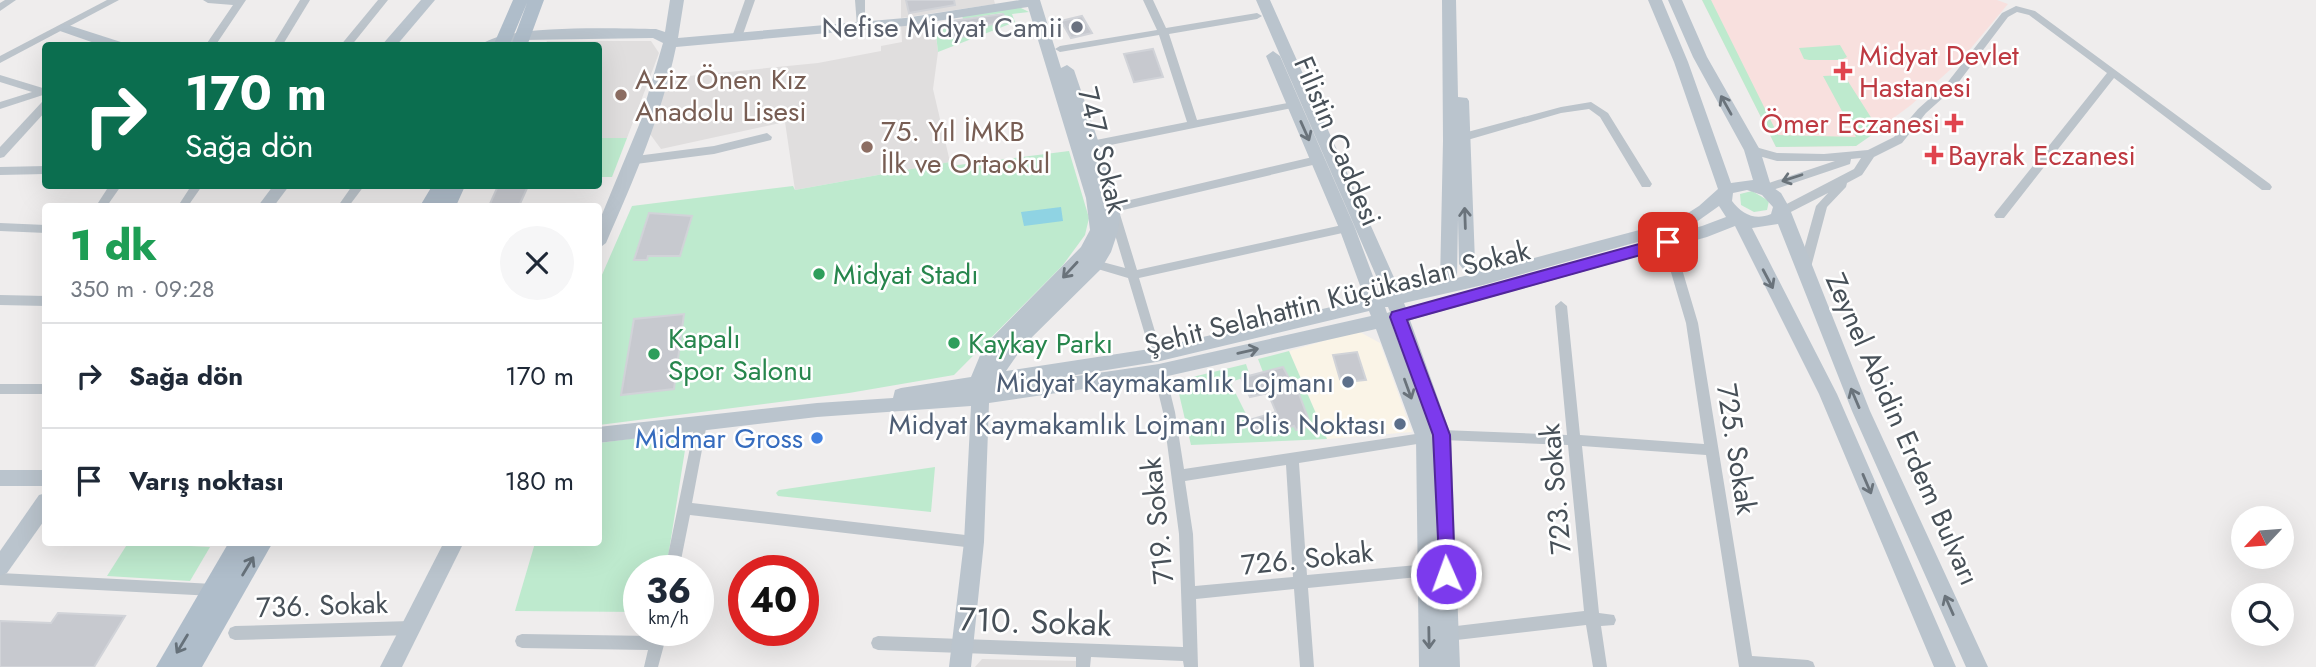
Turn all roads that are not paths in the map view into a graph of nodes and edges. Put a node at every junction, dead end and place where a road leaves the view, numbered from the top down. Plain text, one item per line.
1 (10, 0) edge
2 (114, 0) edge
3 (208, 0) edge
4 (305, 0) edge
5 (383, 0) edge
6 (428, 0) edge
7 (521, 0) edge
8 (536, 0) edge
9 (677, 0) edge
10 (750, 0) edge
11 (860, 0) edge
12 (1148, 0) edge
13 (1251, 0) edge
14 (1263, 0) edge
15 (1449, 0) edge
16 (1458, 0) edge
17 (1655, 0) edge
18 (1675, 0) edge
19 (240, 1) edge
20 (1037, 1) edge
21 (0, 8) edge
22 (1257, 16) junction
23 (862, 26) junction
24 (65, 28) junction
25 (1163, 32) junction
26 (737, 37) junction
27 (512, 41) edge
28 (107, 42) edge
29 (212, 42) edge
30 (279, 42) edge
31 (348, 42) edge
32 (391, 42) edge
33 (672, 43) junction
34 (1060, 49) junction
35 (0, 60) edge
36 (2113, 72) junction
37 (0, 78) edge
38 (42, 92) edge
39 (42, 94) edge
40 (1293, 105) junction
41 (0, 106) edge
42 (42, 108) edge
43 (1193, 124) junction
44 (767, 137) dead end
45 (1464, 138) junction
46 (1091, 145) junction
47 (1752, 150) junction
48 (0, 154) edge
49 (1870, 154) junction
50 (636, 160) junction
51 (1317, 160) junction
52 (42, 170) edge
53 (0, 171) edge
54 (1849, 177) junction
55 (1646, 184) dead end
56 (2266, 187) dead end
57 (1764, 188) junction
58 (1726, 190) junction
59 (1113, 208) junction
60 (1781, 212) junction
61 (2000, 215) dead end
62 (1739, 218) junction
63 (0, 227) edge
64 (1347, 228) junction
65 (42, 229) edge
66 (602, 234) edge
67 (1668, 242) junction
68 (1095, 264) junction
69 (1804, 271) junction
70 (1133, 275) junction
71 (1483, 279) junction
72 (1448, 287) junction
73 (0, 300) edge
74 (42, 301) edge
75 (1561, 306) dead end
76 (1387, 309) junction
77 (1158, 363) junction
78 (42, 387) edge
79 (0, 388) edge
80 (986, 389) junction
81 (701, 423) junction
82 (602, 435) edge
83 (1433, 437) junction
84 (1576, 440) junction
85 (1712, 450) junction
86 (1292, 458) junction
87 (1178, 476) junction
88 (0, 478) edge
89 (42, 478) edge
90 (42, 507) edge
91 (683, 508) junction
92 (974, 542) junction
93 (239, 546) edge
94 (260, 546) edge
95 (452, 546) edge
96 (675, 555) edge
97 (0, 567) edge
98 (1428, 570) junction
99 (0, 579) edge
100 (1300, 584) junction
101 (214, 590) junction
102 (1190, 593) junction
103 (1592, 618) junction
104 (1609, 620) dead end
105 (411, 628) junction
106 (235, 633) dead end
107 (1448, 634) junction
108 (623, 637) edge
109 (522, 641) dead end
110 (878, 643) dead end
111 (656, 646) edge
112 (1084, 651) junction
113 (961, 657) edge
114 (1191, 660) edge
115 (1746, 665) edge
116 (168, 667) edge
117 (189, 667) edge
118 (391, 667) edge
119 (651, 667) edge
120 (1083, 667) edge
121 (1307, 667) edge
122 (1430, 667) edge
123 (1449, 667) edge
124 (1600, 667) edge
125 (1808, 667) edge
126 (1945, 667) edge
127 (1977, 667) edge

1 - 21 street
2 - 24 street
3 - 19 street
4 - 30 street
5 - 31 street
6 - 32 street
7 - 27 main road
8 - 27 main road
9 - 33 street
10 - 26 street
11 - 23 street
12 - 25 street
13 - 22 street, Filistin Caddesi
14 - 76 street, Filistin Caddesi
15 - 72 street
16 - 45 street
17 - 58 street
47 -> 18 street
19 - 29 street
20 - 23 street
20 - 34 street
20 -> 80 street, 747. Sokak
22 - 25 street
22 - 40 street, Filistin Caddesi
23 - 26 street
24 - 28 street
24 - 35 street
25 - 34 street
25 - 43 street
26 - 33 street
27 - 33 street
33 - 50 street
34 - 46 street
36 - 49 street
36 - 56 street
36 - 61 street
37 - 38 street
39 - 41 street
40 - 43 street
40 -> 51 street, Filistin Caddesi
42 - 48 street
43 - 46 street
44 - 50 street
45 - 55 street
71 -> 45 street
46 - 59 street
47 - 49 street
47 - 57 street
49 - 54 street
49 -> 57 street
50 - 66 street
51 - 59 street
51 - 64 street, Filistin Caddesi
52 - 53 street
54 - 60 street
54 - 69 street
57 - 58 street
57 - 60 street
58 - 62 street
58 - 71 street, Şehit Selahattin Küçükaslan Sokak
59 - 68 street
59 - 70 street, 719. Sokak
60 - 62 street
60 - 69 street, Zeynel Abidin Erdem Bulvarı
62 - 67 street, Şehit Selahattin Küçükaslan Sokak
62 -> 126 street, Zeynel Abidin Erdem Bulvarı
63 - 65 street
64 - 70 street
64 - 76 street, Filistin Caddesi
67 - 76 street, Şehit Selahattin Küçükaslan Sokak
67 - 85 street, 725. Sokak
68 - 70 street
68 - 80 street
127 -> 69 street, Zeynel Abidin Erdem Bulvarı
70 - 77 street, 719. Sokak
71 - 72 street, Şehit Selahattin Küçükaslan Sokak
72 - 76 street, Şehit Selahattin Küçükaslan Sokak
73 - 74 street
75 - 84 street, 723. Sokak
76 - 77 street, Şehit Selahattin Küçükaslan Sokak
76 - 83 street
77 - 80 street, Şehit Selahattin Küçükaslan Sokak
77 - 87 street, 719. Sokak
78 - 79 street
80 - 81 street, Şehit Selahattin Küçükaslan Sokak
80 - 92 street
81 - 82 street, Şehit Selahattin Küçükaslan Sokak
81 - 91 street
83 - 84 street
83 - 86 street
83 - 98 street
83 - 107 street
84 - 85 street
84 - 103 street, 723. Sokak
85 - 115 street, 725. Sokak
86 - 87 street
86 - 100 street
87 - 102 street, 719. Sokak
88 - 89 street
90 - 97 street
91 - 92 street
91 - 96 street
92 - 113 street
93 - 101 main road
117 -> 94 main road
95 - 105 street
98 - 100 street, 726. Sokak
98 -> 122 street
99 - 101 street
100 - 102 street, 726. Sokak
100 - 121 street
101 -> 116 main road
102 - 114 street, 719. Sokak
103 - 104 street
103 - 107 street
103 - 124 street, 723. Sokak
105 - 106 street, 736. Sokak
105 - 118 street
107 - 123 street
108 - 109 street
110 - 113 street, 710. Sokak
111 - 119 street
112 - 113 street, 710. Sokak
112 - 114 street, 710. Sokak
112 - 120 street
115 - 125 street

